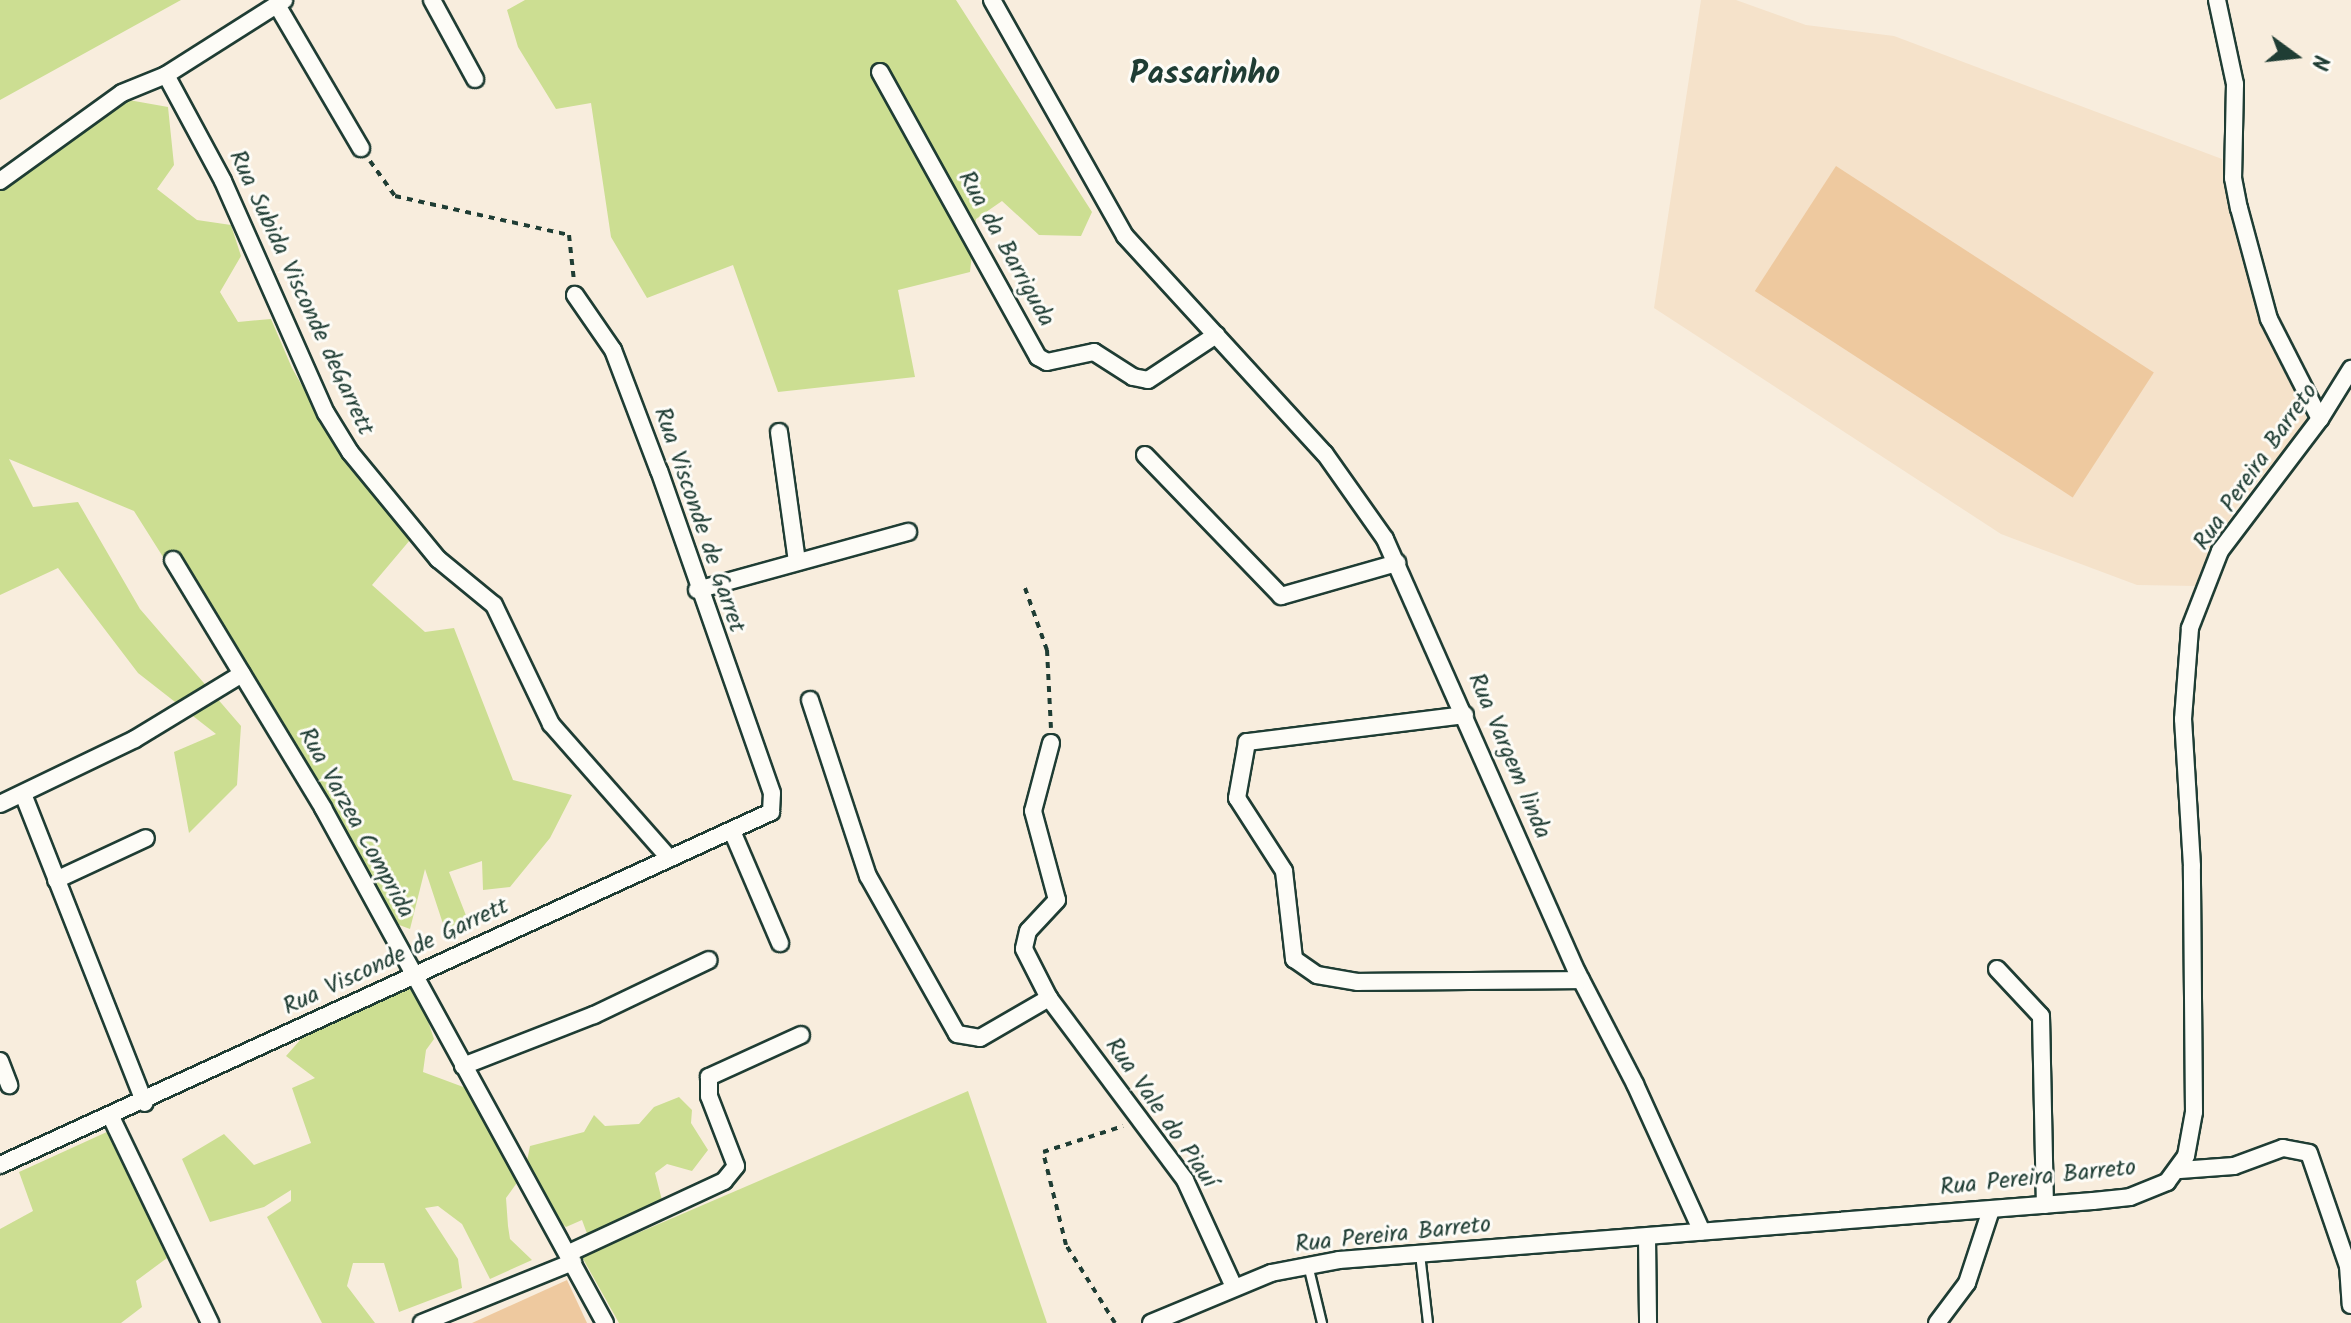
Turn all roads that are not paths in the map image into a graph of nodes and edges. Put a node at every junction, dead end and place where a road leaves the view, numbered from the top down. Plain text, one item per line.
1 (432, 0) edge
2 (992, 0) edge
3 (2217, 0) edge
4 (280, 3) edge
5 (880, 72) dead end
6 (166, 75) junction
7 (475, 79) dead end
8 (361, 148) road end
9 (0, 181) edge
10 (575, 295) road end
11 (1216, 335) junction
12 (2351, 369) edge
13 (2320, 419) junction
14 (779, 432) dead end
15 (1145, 455) dead end
16 (908, 532) dead end
17 (173, 560) dead end
18 (797, 562) junction
19 (1397, 563) junction
20 (697, 590) junction
21 (242, 674) junction
22 (810, 700) dead end
23 (1465, 715) junction
24 (1051, 743) road end
25 (763, 768) joint
26 (23, 794) junction
27 (0, 804) edge
28 (732, 831) junction
29 (146, 838) dead end
30 (669, 858) junction
31 (56, 880) junction
32 (780, 943) dead end
33 (709, 960) dead end
34 (1997, 969) dead end
35 (411, 975) junction
36 (1581, 980) junction
37 (1049, 998) junction
38 (801, 1035) dead end
39 (0, 1061) edge
40 (463, 1066) junction
41 (9, 1085) dead end
42 (145, 1103) junction
43 (111, 1117) junction
44 (0, 1165) edge
45 (2180, 1170) junction
46 (2045, 1205) junction
47 (1991, 1210) junction
48 (1702, 1232) junction
49 (1647, 1237) junction
50 (1419, 1253) junction
51 (571, 1258) junction
52 (1308, 1265) junction
53 (1234, 1287) junction
54 (2351, 1305) edge
55 (210, 1323) edge
56 (422, 1323) edge
57 (605, 1323) edge
58 (1151, 1323) edge
59 (1322, 1323) edge
60 (1428, 1323) edge
61 (1648, 1323) edge
62 (1937, 1323) edge

1 - 7 street
2 - 11 street, Rua Vargem linda
3 - 13 street
4 - 6 street
4 - 8 street
5 - 11 street, Rua da Barriguda
6 - 9 street
6 - 30 street, Rua Subida Visconde deGarrett
10 - 20 street, Rua Visconde de Garret
11 - 19 street, Rua Vargem linda
12 - 13 street, Rua Pereira Barreto
13 - 45 street, Rua Pereira Barreto
14 - 18 street
15 - 19 street
16 - 18 street
17 - 21 street, Rua Varzea Comprida
18 - 20 street
19 - 23 street, Rua Vargem linda
20 - 25 street, Rua Visconde de Garret
21 - 26 street
21 - 35 street, Rua Varzea Comprida
22 - 37 street
23 - 36 street, Rua Vargem linda
23 - 36 street
24 - 37 street
25 - 28 street, Rua Visconde de Garrett
26 - 27 street
26 - 31 street
28 - 30 street, Rua Visconde de Garrett
28 - 32 street
29 - 31 street
30 - 35 street, Rua Visconde de Garrett
31 - 42 street
33 - 40 street
34 - 46 street
35 - 40 street, Rua Varzea Comprida
35 - 42 street, Rua Visconde de Garrett
36 - 48 street, Rua Vargem linda
37 - 53 street, Rua Vale do Piauí
38 - 51 street
39 - 41 street
40 - 51 street, Rua Varzea Comprida
42 - 43 street, Rua Visconde de Garrett
43 - 44 street, Rua Visconde de Garrett
43 - 55 street
45 - 46 street, Rua Pereira Barreto
45 - 54 street
46 - 47 street, Rua Pereira Barreto
47 - 48 street, Rua Pereira Barreto
47 - 62 street
48 - 49 street, Rua Pereira Barreto
49 - 50 street, Rua Pereira Barreto
49 - 61 street
50 - 52 street, Rua Pereira Barreto
50 - 60 lane
51 - 56 street
51 - 57 street, Rua Varzea Comprida
52 - 53 street, Rua Pereira Barreto
52 - 59 lane
53 - 58 street, Rua Pereira Barreto

